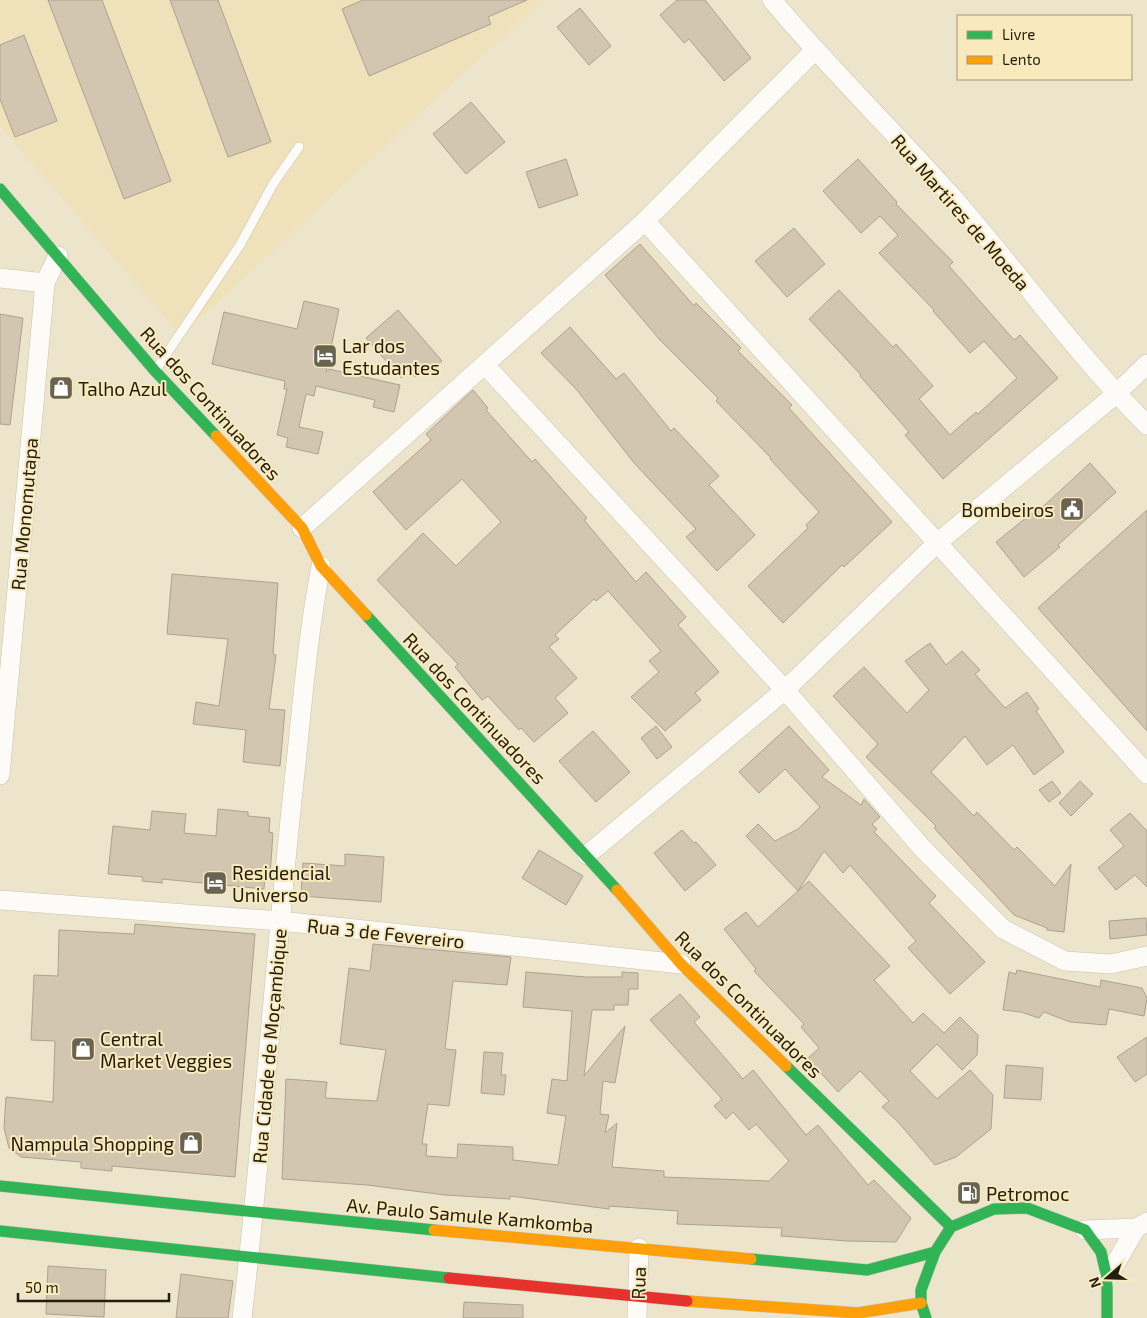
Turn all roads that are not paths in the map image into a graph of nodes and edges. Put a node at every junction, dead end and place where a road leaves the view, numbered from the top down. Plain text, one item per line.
1 (772, 0) edge
2 (814, 51) junction
3 (299, 147) dead end
4 (0, 189) edge
5 (645, 221) junction
6 (58, 256) junction
7 (0, 278) edge
8 (45, 283) junction
9 (1147, 364) edge
10 (486, 365) junction
11 (155, 370) junction
12 (1116, 394) junction
13 (1147, 425) edge
14 (302, 528) junction
15 (936, 544) junction
16 (321, 566) junction
17 (785, 690) junction
18 (1147, 774) edge
19 (0, 775) edge
20 (587, 855) junction
21 (0, 900) edge
22 (280, 921) junction
23 (1147, 956) edge
24 (681, 964) junction
25 (0, 1186) edge
26 (255, 1213) junction
27 (1141, 1225) edge
28 (951, 1227) junction
29 (1085, 1230) junction
30 (0, 1231) edge
31 (640, 1248) junction
32 (935, 1252) junction
33 (249, 1256) junction
34 (1107, 1278) junction
35 (639, 1298) junction
36 (921, 1303) junction
37 (242, 1318) edge
38 (637, 1318) edge
39 (926, 1318) edge
40 (1107, 1318) edge

1 - 2 street, Rua Martires de Moeda
2 - 5 street
2 - 12 street, Rua Martires de Moeda
3 - 11 lane
4 - 6 main road, Rua dos Continuadores
5 - 10 street
5 - 15 street
6 - 8 street
6 - 11 main road, Rua dos Continuadores
7 - 8 street
8 - 19 street, Rua Monomutapa
9 - 12 street
10 - 14 street
10 - 17 street
11 - 14 main road, Rua dos Continuadores
12 - 13 street, Rua Martires de Moeda
12 - 15 street
14 - 16 main road, Rua dos Continuadores
15 - 17 street
15 - 18 street
16 - 20 main road, Rua dos Continuadores
16 - 22 street, Rua Cidade de Moçambique
17 - 20 street
17 - 23 street
20 - 24 main road, Rua dos Continuadores
21 - 22 street, Rua 3 de Fevereiro
22 - 24 street, Rua 3 de Fevereiro
22 - 26 street, Rua Cidade de Moçambique
24 - 28 main road, Rua dos Continuadores
25 - 26 main road, Av. Paulo Samule Kamkomba
26 - 31 main road, Av. Paulo Samule Kamkomba
26 - 33 street, Rua Cidade de Moçambique
27 - 29 street
27 - 34 street
28 - 29 main road
28 - 32 main road
29 - 34 main road
30 - 33 main road
31 - 32 main road, Av. Paulo Samule Kamkomba
31 - 35 street, Rua
32 - 36 main road
33 - 35 main road
33 - 37 street, Rua Cidade de Moçambique
34 - 40 main road
35 - 36 main road
35 - 38 street, Rua
36 - 39 main road

